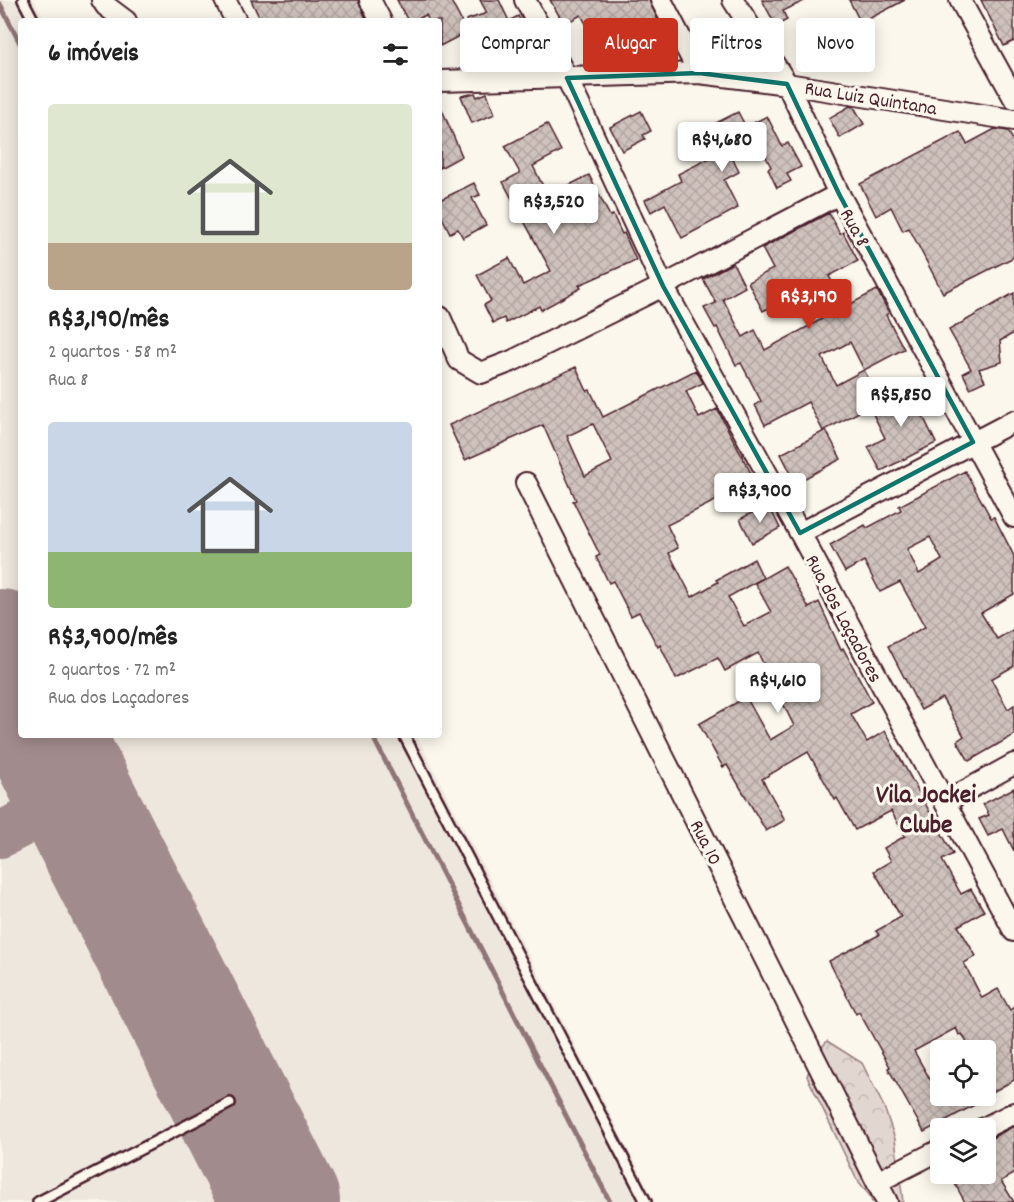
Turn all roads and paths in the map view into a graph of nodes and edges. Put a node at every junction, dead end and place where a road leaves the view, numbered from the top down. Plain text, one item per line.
1 (23, 0) edge
2 (102, 0) edge
3 (225, 0) edge
4 (370, 0) edge
5 (525, 0) edge
6 (661, 0) edge
7 (733, 0) edge
8 (960, 0) edge
9 (32, 18) edge
10 (122, 18) edge
11 (234, 18) edge
12 (379, 18) edge
13 (699, 73) junction
14 (567, 78) junction
15 (442, 81) edge
16 (787, 84) junction
17 (1014, 98) edge
18 (1014, 120) edge
19 (838, 194) junction
20 (663, 286) junction
21 (442, 322) edge
22 (1014, 421) edge
23 (973, 442) junction
24 (526, 483) dead end
25 (1014, 517) edge
26 (800, 532) junction
27 (406, 738) edge
28 (1014, 764) edge
29 (945, 802) junction
30 (1014, 931) edge
31 (230, 1103) dead end
32 (1014, 1113) edge
33 (996, 1122) edge
34 (930, 1155) edge
35 (877, 1182) junction
36 (38, 1202) edge
37 (646, 1202) edge
38 (887, 1202) edge

1 - 9 lane
2 - 10 street
3 - 11 street
4 - 12 street
5 - 14 street, Rua dos Laçadores
6 - 13 street
7 - 16 street, Rua 8
8 - 17 street
13 - 14 street, Rua Luiz Quintana
13 - 16 street, Rua Luiz Quintana
14 - 15 street, Rua Luiz Quintana
14 - 20 street, Rua dos Laçadores
16 - 18 street, Rua Luiz Quintana
16 - 19 street, Rua 8
19 - 20 street
19 - 23 street, Rua 8
20 - 21 street
20 - 26 street, Rua dos Laçadores
22 - 23 street
23 - 25 street, Rua 8
23 - 26 street
24 - 35 street, Rua 10
26 - 29 street, Rua dos Laçadores
27 - 37 lane
28 - 29 street
29 - 30 street, Rua dos Laçadores
31 - 36 lane
32 - 33 street
34 - 35 street
35 - 38 street, Rua 10

